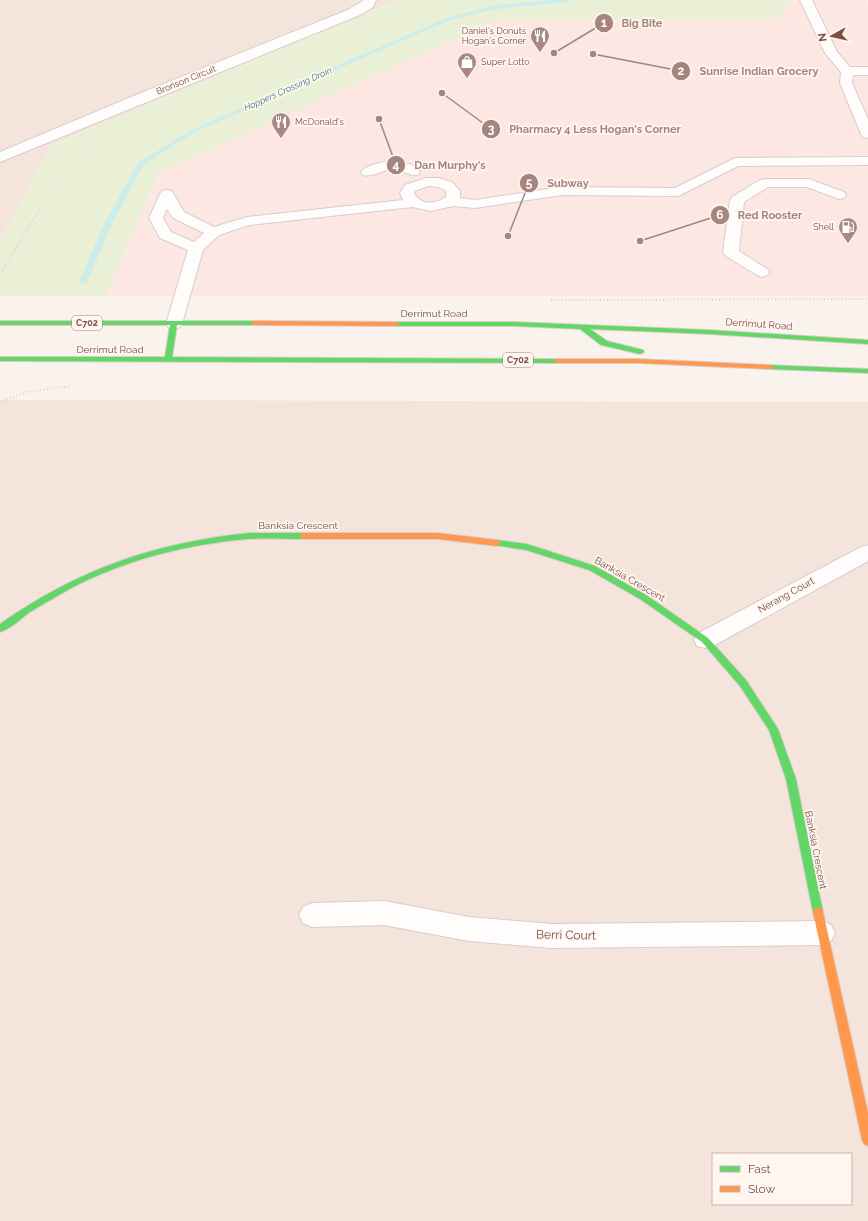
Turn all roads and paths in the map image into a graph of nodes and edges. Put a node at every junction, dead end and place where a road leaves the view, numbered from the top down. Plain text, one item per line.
1 (370, 0) edge
2 (434, 0) edge
3 (806, 0) edge
4 (385, 20) dead end
5 (847, 71) junction
6 (868, 71) edge
7 (868, 134) edge
8 (104, 141) dead end
9 (0, 157) edge
10 (868, 161) edge
11 (368, 172) dead end
12 (426, 182) junction
13 (839, 195) dead end
14 (450, 201) junction
15 (413, 203) junction
16 (214, 232) junction
17 (196, 248) junction
18 (762, 272) dead end
19 (0, 274) edge
20 (0, 323) edge
21 (174, 324) junction
22 (582, 327) junction
23 (868, 342) edge
24 (0, 359) edge
25 (168, 360) junction
26 (698, 363) junction
27 (868, 371) edge
28 (868, 552) edge
29 (0, 629) edge
30 (705, 640) junction
31 (312, 915) dead end
32 (822, 933) junction
33 (868, 1140) edge

1 - 9 street, Bronson Circuit
2 - 4 path
3 - 5 lane
5 - 6 lane
5 - 7 lane
8 - 19 path
10 - 14 lane
11 - 12 lane
12 - 14 lane
12 - 15 lane
13 - 18 lane
14 - 15 lane
15 - 16 lane
16 - 17 lane
16 - 17 lane
17 - 21 lane
20 - 21 main road, Derrimut Road / C702
21 - 22 main road, Derrimut Road / C702
21 - 25 main road
22 - 23 main road, Derrimut Road / C702
22 - 26 main road
24 - 25 main road, Derrimut Road / C702
25 - 26 main road, Derrimut Road / C702
26 - 27 main road, Derrimut Road / C702
28 - 30 street, Nerang Court
29 - 30 main road, Banksia Crescent
30 - 32 main road, Banksia Crescent
31 - 32 street, Berri Court
32 - 33 main road, Banksia Crescent

